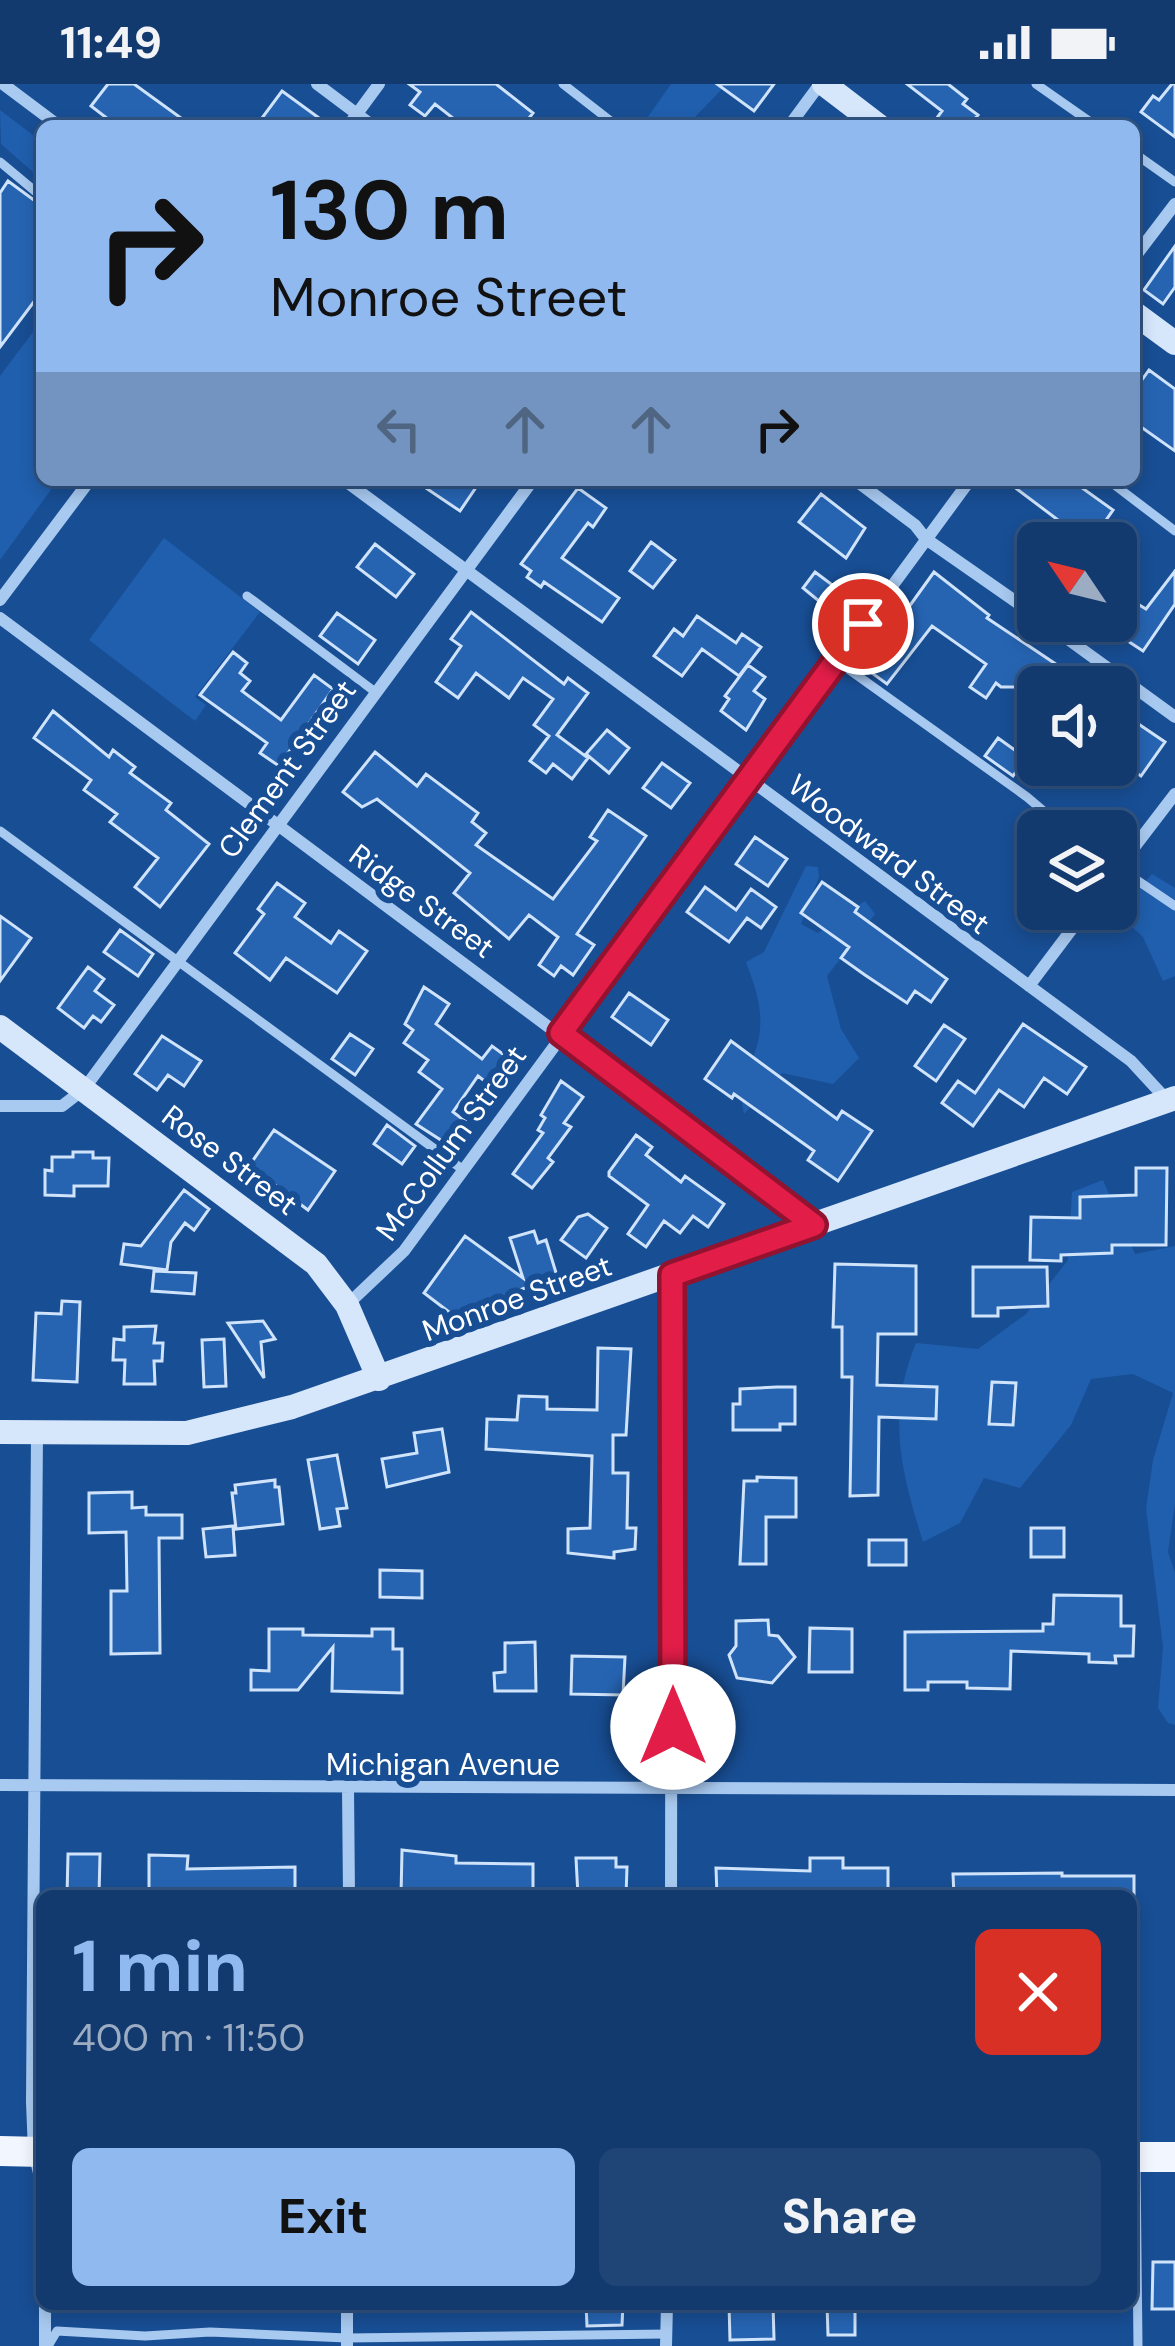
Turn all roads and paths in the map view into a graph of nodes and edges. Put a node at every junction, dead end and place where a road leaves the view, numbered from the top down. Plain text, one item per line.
1 (317, 84) edge
2 (379, 84) edge
3 (563, 84) edge
4 (822, 84) edge
5 (1036, 84) edge
6 (2, 86) edge
7 (50, 120) edge
8 (352, 120) edge
9 (609, 120) edge
10 (795, 120) edge
11 (871, 120) edge
12 (1087, 120) edge
13 (1140, 157) edge
14 (0, 162) edge
15 (1175, 182) edge
16 (36, 192) edge
17 (1175, 204) edge
18 (1140, 250) edge
19 (1140, 317) edge
20 (1175, 343) edge
21 (86, 486) edge
22 (352, 486) edge
23 (529, 486) edge
24 (863, 486) edge
25 (966, 486) edge
26 (1116, 486) edge
27 (1175, 531) edge
28 (926, 539) junction
29 (466, 572) junction
30 (247, 596) dead end
31 (0, 600) edge
32 (1017, 602) edge
33 (0, 618) edge
34 (1072, 642) edge
35 (837, 661) junction
36 (374, 692) junction
37 (1175, 717) edge
38 (748, 780) junction
39 (1175, 794) edge
40 (1042, 810) edge
41 (276, 824) junction
42 (0, 831) edge
43 (1137, 842) edge
44 (1137, 881) edge
45 (1175, 906) edge
46 (1071, 930) edge
47 (176, 962) junction
48 (1028, 986) junction
49 (0, 1027) edge
50 (561, 1033) junction
51 (84, 1090) junction
52 (1172, 1099) edge
53 (0, 1106) edge
54 (462, 1169) junction
55 (814, 1225) junction
56 (672, 1275) junction
57 (347, 1305) junction
58 (379, 1379) junction
59 (0, 1432) edge
60 (37, 1432) junction
61 (34, 1785) junction
62 (0, 1786) edge
63 (672, 1787) junction
64 (348, 1788) junction
65 (1175, 1790) edge
66 (349, 1890) edge
67 (671, 1890) edge
68 (36, 1906) edge
69 (0, 2152) edge
70 (36, 2152) edge
71 (1137, 2157) edge
72 (1175, 2157) edge
73 (1137, 2308) edge
74 (45, 2310) edge
75 (347, 2310) edge
76 (667, 2310) edge
77 (666, 2340) edge
78 (346, 2342) edge
79 (46, 2346) edge
80 (1138, 2346) edge

1 - 8 street
2 - 8 street
3 - 9 lane
4 - 10 street
4 - 11 main road
5 - 12 lane
6 - 7 street
13 - 15 lane
14 - 16 lane
17 - 18 street
19 - 20 main road
21 - 31 street
22 - 29 street, Woodward Street
23 - 29 street, Clement Street
24 - 28 street
25 - 28 street, McCollum Street
26 - 27 lane
28 - 32 street
28 - 35 street, McCollum Street
29 - 36 street, Clement Street
29 - 38 street, Woodward Street
30 - 36 lane
33 - 41 street, Ridge Street
34 - 37 street
35 - 38 street, McCollum Street
35 - 40 lane
36 - 41 street, Clement Street
38 - 48 street, Woodward Street
38 - 50 street, McCollum Street
39 - 43 street
41 - 47 street, Clement Street
41 - 50 street, Ridge Street
42 - 47 lane
44 - 45 lane
46 - 48 street
47 - 51 street, Clement Street
47 - 54 lane
48 - 52 street, Woodward Street
49 - 51 main road, Rose Street
50 - 54 street, McCollum Street
50 - 55 street, Ridge Street
51 - 53 street
51 - 57 main road, Rose Street
52 - 55 main road, Monroe Street
54 - 57 street, McCollum Street
55 - 56 main road, Monroe Street
56 - 58 main road, Monroe Street
56 - 63 street
57 - 58 main road, Rose Street
58 - 60 main road, Monroe Street
59 - 60 main road, Monroe Street
60 - 61 street
61 - 62 street, Michigan Avenue
61 - 64 street, Michigan Avenue
61 - 68 street
63 - 64 street, Michigan Avenue
63 - 65 street, Michigan Avenue
63 - 67 street
64 - 66 street
69 - 70 main road
71 - 72 main road
73 - 80 lane
74 - 79 street
75 - 78 street
76 - 77 street
77 - 78 lane
78 - 79 lane

